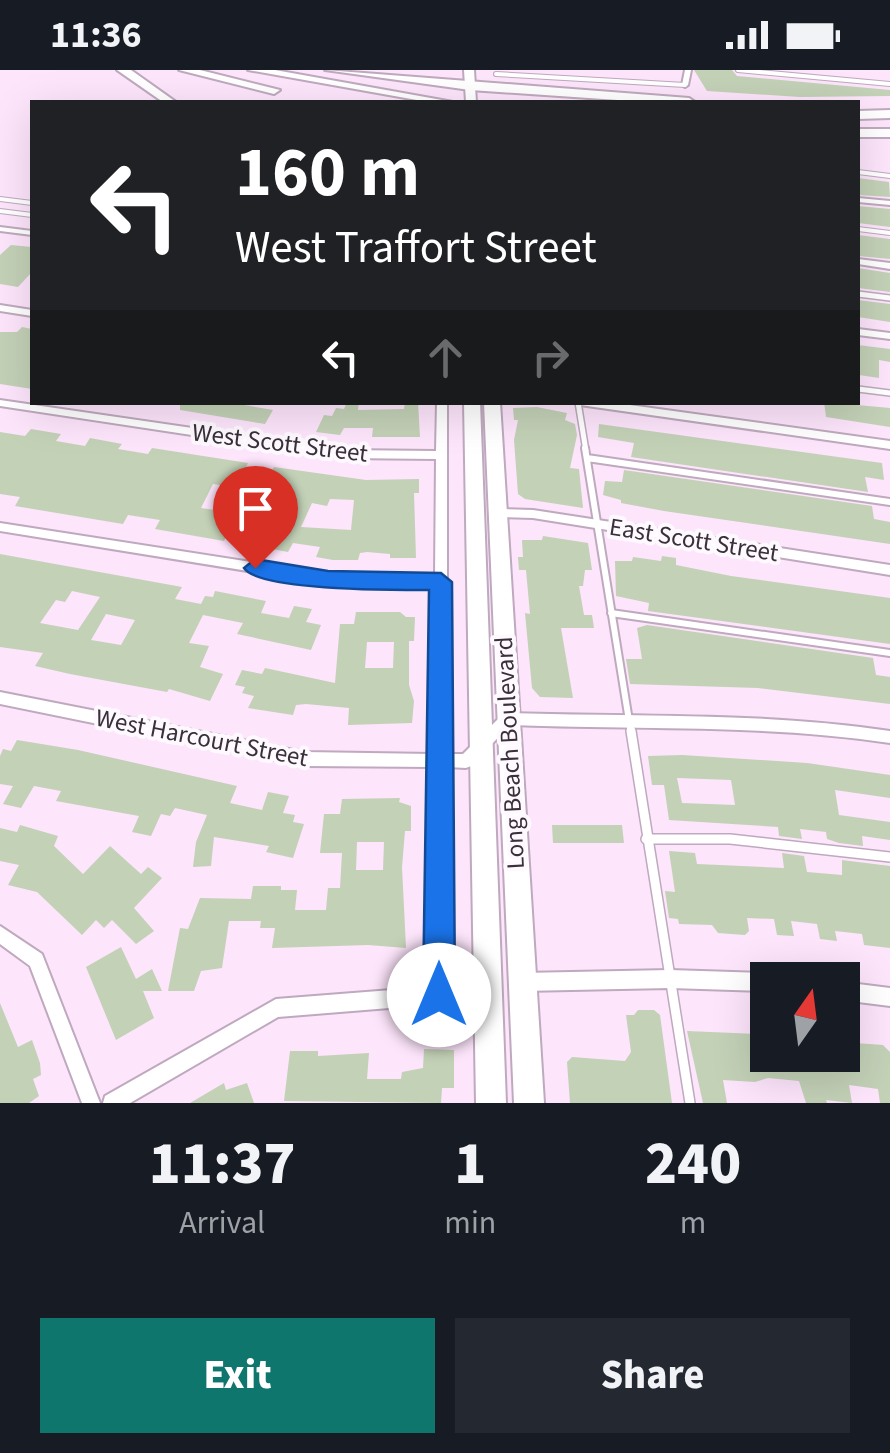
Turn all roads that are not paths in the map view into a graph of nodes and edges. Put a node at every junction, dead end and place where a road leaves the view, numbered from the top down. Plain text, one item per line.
1 (123, 70) edge
2 (185, 70) edge
3 (254, 70) edge
4 (331, 70) edge
5 (469, 70) edge
6 (688, 70) edge
7 (738, 70) edge
8 (496, 74) dead end
9 (890, 84) edge
10 (685, 85) joint
11 (470, 86) junction
12 (286, 92) dead end
13 (167, 100) edge
14 (431, 100) edge
15 (470, 100) edge
16 (662, 100) edge
17 (890, 111) edge
18 (860, 112) edge
19 (890, 124) edge
20 (860, 128) edge
21 (860, 128) edge
22 (890, 133) edge
23 (860, 172) edge
24 (890, 176) edge
25 (0, 199) edge
26 (860, 200) edge
27 (30, 203) edge
28 (890, 204) edge
29 (0, 211) edge
30 (30, 215) edge
31 (0, 229) edge
32 (860, 229) edge
33 (890, 232) edge
34 (30, 233) edge
35 (860, 262) edge
36 (890, 266) edge
37 (860, 294) edge
38 (890, 298) edge
39 (0, 308) edge
40 (30, 313) edge
41 (860, 332) edge
42 (890, 336) edge
43 (860, 389) edge
44 (890, 393) edge
45 (0, 403) edge
46 (442, 405) edge
47 (472, 405) edge
48 (492, 405) edge
49 (579, 405) edge
50 (637, 406) edge
51 (890, 444) edge
52 (442, 455) junction
53 (587, 458) junction
54 (890, 502) edge
55 (498, 513) junction
56 (597, 524) junction
57 (0, 527) edge
58 (890, 570) edge
59 (441, 582) junction
60 (610, 613) junction
61 (890, 652) edge
62 (0, 698) edge
63 (507, 719) junction
64 (627, 720) junction
65 (890, 737) edge
66 (482, 746) junction
67 (440, 761) junction
68 (646, 839) junction
69 (890, 856) edge
70 (0, 934) edge
71 (670, 978) junction
72 (750, 981) edge
73 (522, 982) junction
74 (860, 994) edge
75 (890, 998) edge
76 (91, 1103) edge
77 (112, 1103) edge
78 (491, 1103) edge
79 (529, 1103) edge
80 (690, 1103) edge

1 - 13 highway
2 - 12 highway
3 - 14 highway
4 - 11 highway
5 - 11 main road
6 - 10 street
7 - 9 lane
8 - 10 lane
11 - 15 main road
11 - 16 highway
17 - 18 highway
19 - 20 highway
21 - 22 highway
23 - 24 lane
25 - 27 lane
26 - 28 street
29 - 30 lane
31 - 34 street
32 - 33 lane
35 - 36 street
37 - 38 lane
39 - 40 street
41 - 42 street
43 - 44 lane
45 - 52 street, West Scott Street
46 - 52 street
47 - 66 main road, Long Beach Boulevard
48 - 55 main road, Long Beach Boulevard
49 - 53 lane
50 - 51 street
52 - 59 street
53 - 54 lane
53 - 56 lane
55 - 56 street, East Scott Street
55 - 63 main road, Long Beach Boulevard
56 - 58 street, East Scott Street
56 - 60 lane
57 - 59 street
59 - 67 street
60 - 61 lane
60 - 64 lane
62 - 67 street, West Harcourt Street
63 - 64 street
63 - 66 street, West Harcourt Street
63 - 73 main road, Long Beach Boulevard
64 - 65 street
64 - 68 lane
66 - 67 street, West Harcourt Street
66 - 78 main road, Long Beach Boulevard
67 - 77 street
68 - 69 lane
68 - 71 lane
70 - 76 street
71 - 72 street
71 - 73 street
71 - 80 lane
73 - 79 main road, Long Beach Boulevard
74 - 75 street

